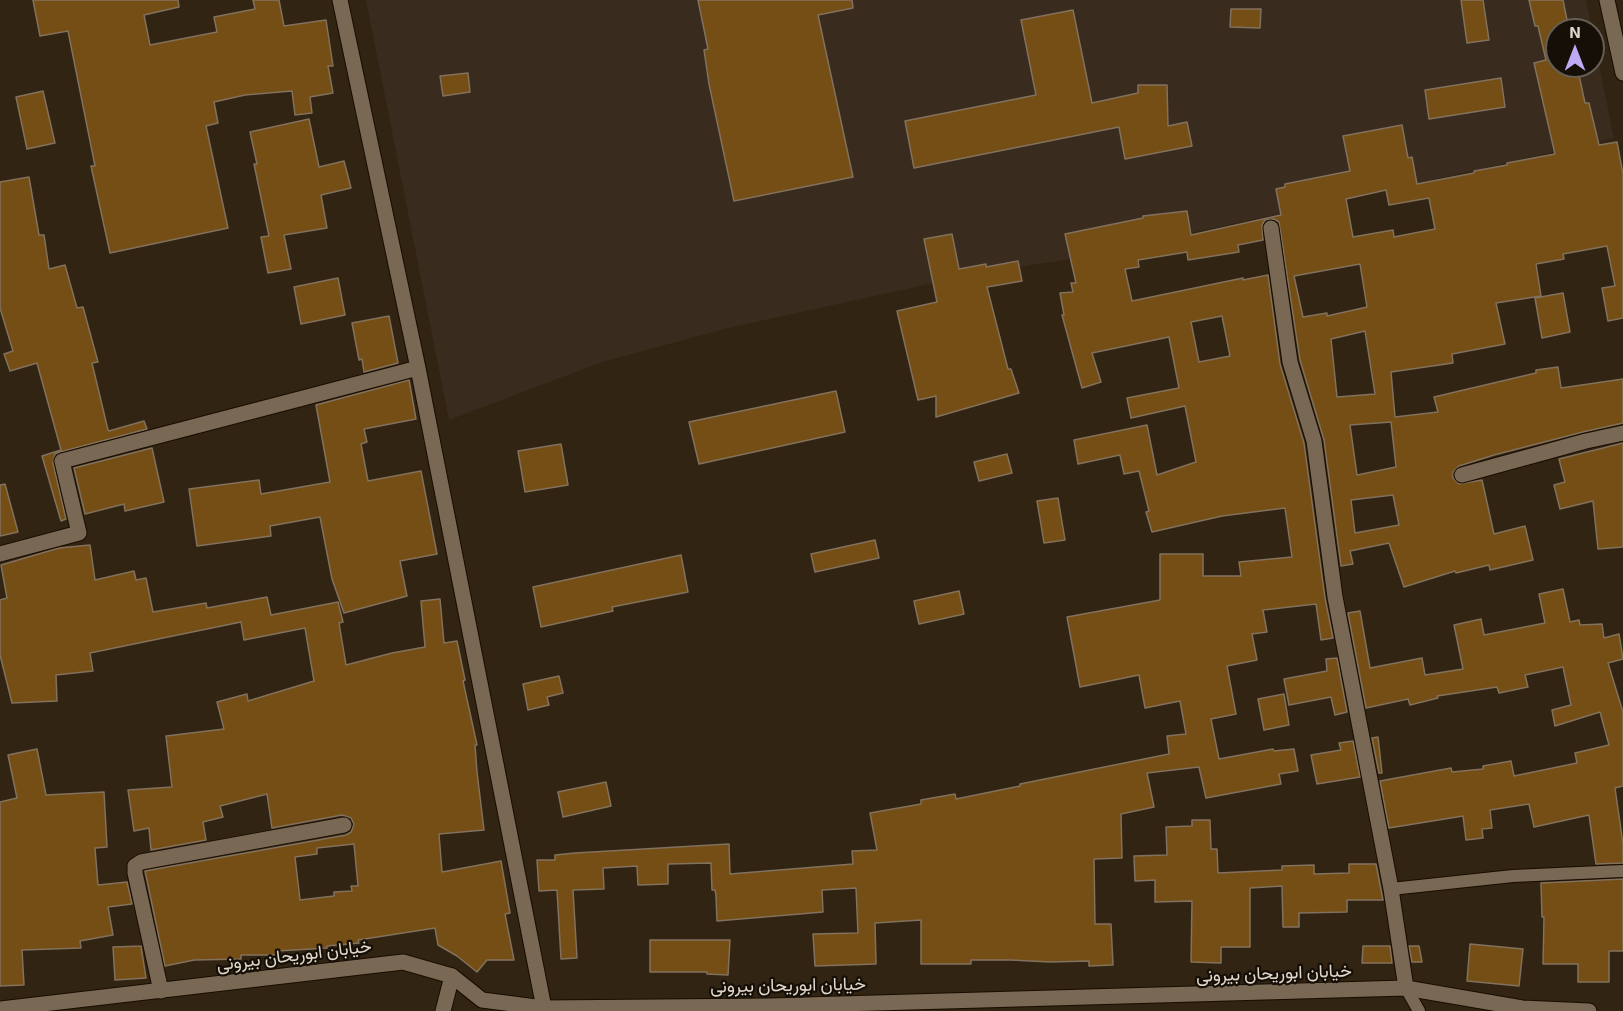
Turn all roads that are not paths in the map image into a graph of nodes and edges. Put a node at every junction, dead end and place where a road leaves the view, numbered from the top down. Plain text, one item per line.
1 (340, 0) edge
2 (1607, 0) edge
3 (1623, 73) edge
4 (1271, 228) dead end
5 (418, 368) junction
6 (1623, 433) edge
7 (1462, 474) dead end
8 (0, 554) edge
9 (344, 825) dead end
10 (1623, 871) edge
11 (1391, 889) junction
12 (452, 976) junction
13 (1406, 988) junction
14 (162, 991) junction
15 (75, 1006) edge
16 (993, 1006) edge
17 (544, 1008) junction
18 (769, 1008) edge
19 (0, 1010) edge
20 (1522, 1010) edge
21 (443, 1011) edge
22 (1419, 1011) edge
23 (1589, 1011) edge

1 - 5 street
2 - 3 street
4 - 11 street
5 - 8 street
5 - 17 street
6 - 7 street
9 - 14 street
10 - 11 lane
11 - 13 street
12 - 14 street, خیابان ابوریحان بیرونی
12 - 17 street, خیابان ابوریحان بیرونی
12 - 21 street
13 - 16 street, خیابان ابوریحان بیرونی
13 - 20 street, خیابان ابوریحان بیرونی
13 - 22 lane
14 - 15 street, خیابان ابوریحان بیرونی
15 - 19 street, خیابان ابوریحان بیرونی
16 - 18 street, خیابان ابوریحان بیرونی
17 - 18 street, خیابان ابوریحان بیرونی
20 - 23 street, خیابان ابوریحان بیرونی

